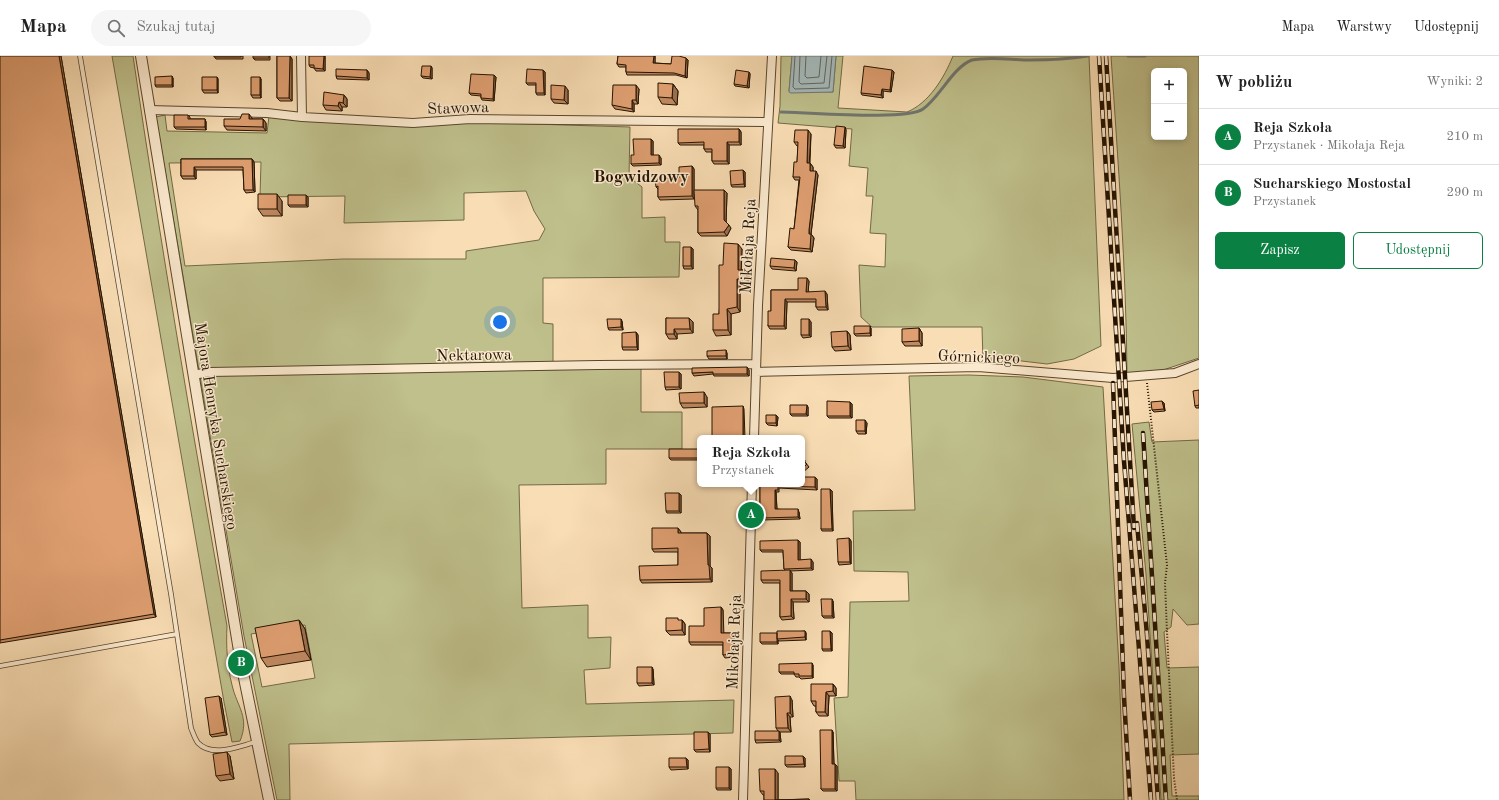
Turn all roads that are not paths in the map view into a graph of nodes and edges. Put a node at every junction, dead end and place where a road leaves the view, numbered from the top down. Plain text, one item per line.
1 (80, 56) edge
2 (141, 56) edge
3 (301, 56) edge
4 (772, 56) edge
5 (149, 110) junction
6 (302, 117) junction
7 (768, 122) junction
8 (1199, 364) edge
9 (756, 368) junction
10 (193, 375) junction
11 (754, 435) edge
12 (752, 487) edge
13 (176, 634) junction
14 (0, 666) edge
15 (256, 741) junction
16 (269, 800) edge
17 (743, 800) edge

1 - 13 lane
2 - 5 street, Majora Henryka Sucharskiego
3 - 6 street
4 - 7 street, Mikołaja Reja
5 - 6 street, Stawowa
5 - 10 street, Majora Henryka Sucharskiego
6 - 7 street, Stawowa
7 - 9 street, Mikołaja Reja
8 - 9 street, Górnickiego
9 - 10 street, Nektarowa
9 - 11 street, Mikołaja Reja
10 - 15 street, Majora Henryka Sucharskiego
12 - 17 street, Mikołaja Reja
13 - 14 lane
13 - 15 lane
15 - 16 street, Majora Henryka Sucharskiego

